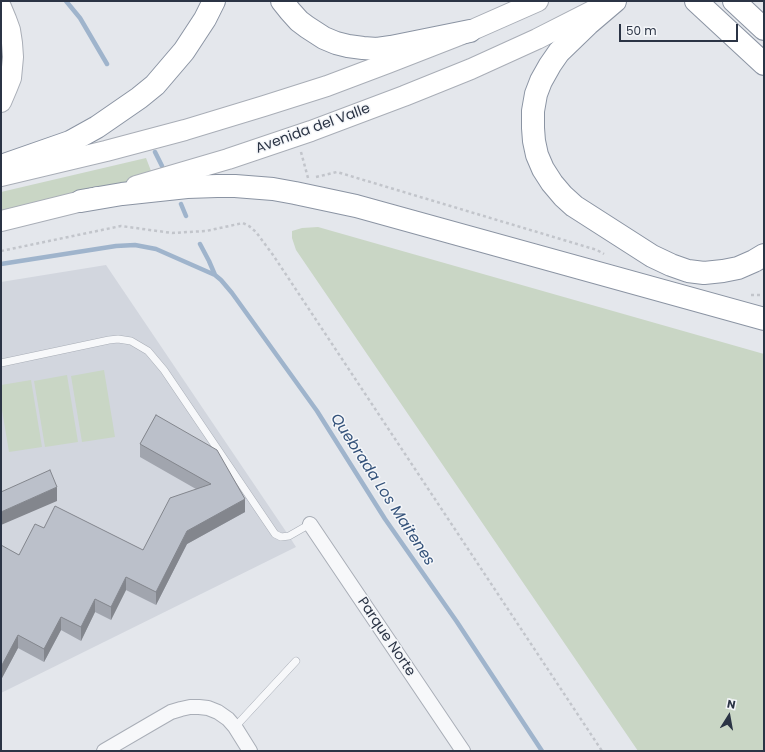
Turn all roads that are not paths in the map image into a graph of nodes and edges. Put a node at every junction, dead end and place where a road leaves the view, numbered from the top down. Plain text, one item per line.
1 (214, 1) edge
2 (282, 1) edge
3 (538, 1) edge
4 (614, 1) edge
5 (696, 1) edge
6 (734, 1) edge
7 (1, 7) edge
8 (764, 28) edge
9 (470, 31) junction
10 (763, 64) edge
11 (1, 102) edge
12 (1, 166) edge
13 (1, 176) edge
14 (81, 201) junction
15 (1, 220) edge
16 (764, 255) edge
17 (764, 319) edge
18 (1, 363) edge
19 (310, 524) joint
20 (296, 661) dead end
21 (234, 727) junction
22 (104, 751) edge
23 (250, 751) edge
24 (463, 751) edge

1 - 12 highway
2 - 9 highway
3 - 9 street
4 - 14 street, Avenida del Valle
4 - 16 highway
5 - 10 highway
6 - 8 highway
7 - 11 street
9 - 13 street
14 - 15 street, Avenida del Valle
14 - 17 highway
18 - 19 lane
19 - 24 street, Parque Norte
20 - 21 lane
21 - 22 street
21 - 23 street

